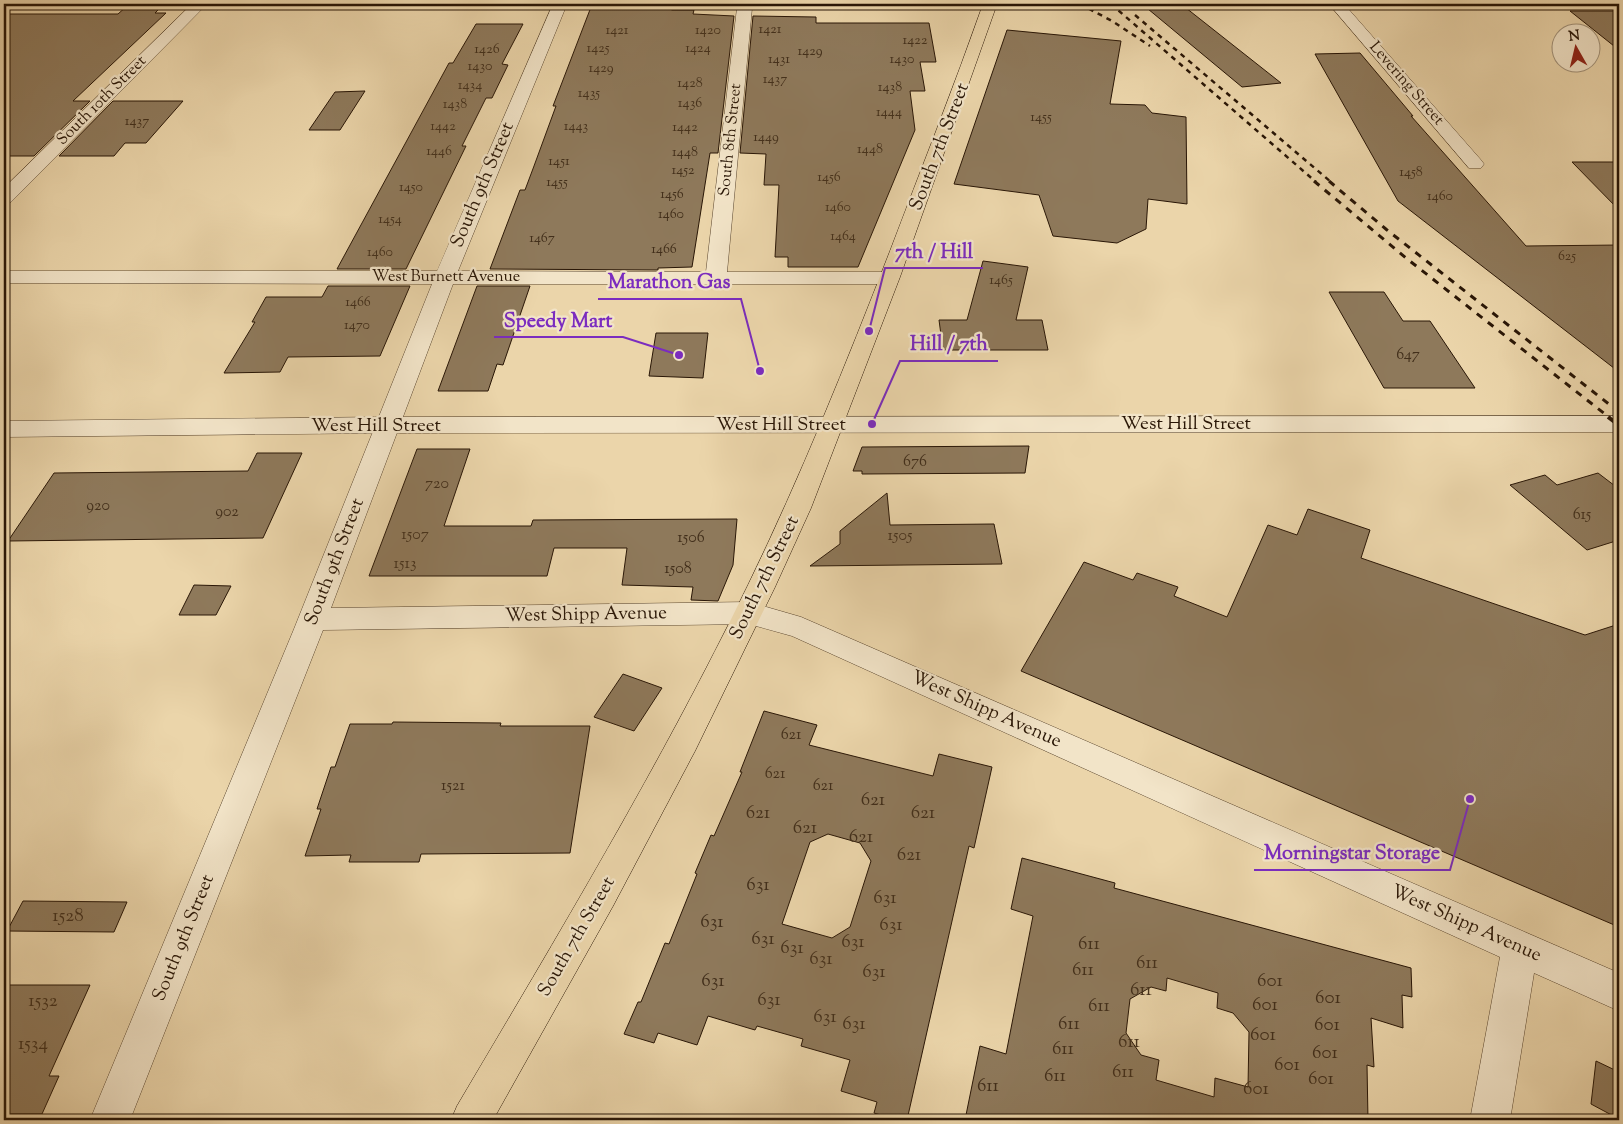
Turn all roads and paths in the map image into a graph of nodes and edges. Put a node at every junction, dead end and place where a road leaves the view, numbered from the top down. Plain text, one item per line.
1 (200, 4) edge
2 (560, 4) edge
3 (672, 4) edge
4 (744, 4) edge
5 (913, 4) edge
6 (990, 4) edge
7 (1336, 4) edge
8 (1475, 164) dead end
9 (4, 198) edge
10 (716, 276) junction
11 (445, 277) junction
12 (4, 278) edge
13 (889, 278) junction
14 (834, 424) junction
15 (1619, 424) edge
16 (387, 425) junction
17 (4, 429) edge
18 (749, 613) junction
19 (313, 619) junction
20 (1520, 948) junction
21 (1619, 992) edge
22 (110, 1120) edge
23 (471, 1120) edge
24 (1490, 1120) edge

1 - 9 street, South 10th Street
2 - 11 street, South 9th Street
3 - 4 street
4 - 5 street
4 - 10 street, South 8th Street
6 - 13 main road, South 7th Street
7 - 8 street, Levering Street
10 - 11 street, West Burnett Avenue
10 - 13 street, West Burnett Avenue
11 - 12 street, West Burnett Avenue
11 - 16 street, South 9th Street
13 - 14 main road, South 7th Street
14 - 15 street, West Hill Street
14 - 16 street, West Hill Street
14 - 18 main road, South 7th Street
16 - 17 street, West Hill Street
16 - 19 street, South 9th Street
18 - 19 street, West Shipp Avenue
18 - 20 street, West Shipp Avenue
18 - 23 main road, South 7th Street
19 - 22 street, South 9th Street
20 - 21 street, West Shipp Avenue
20 - 24 street

